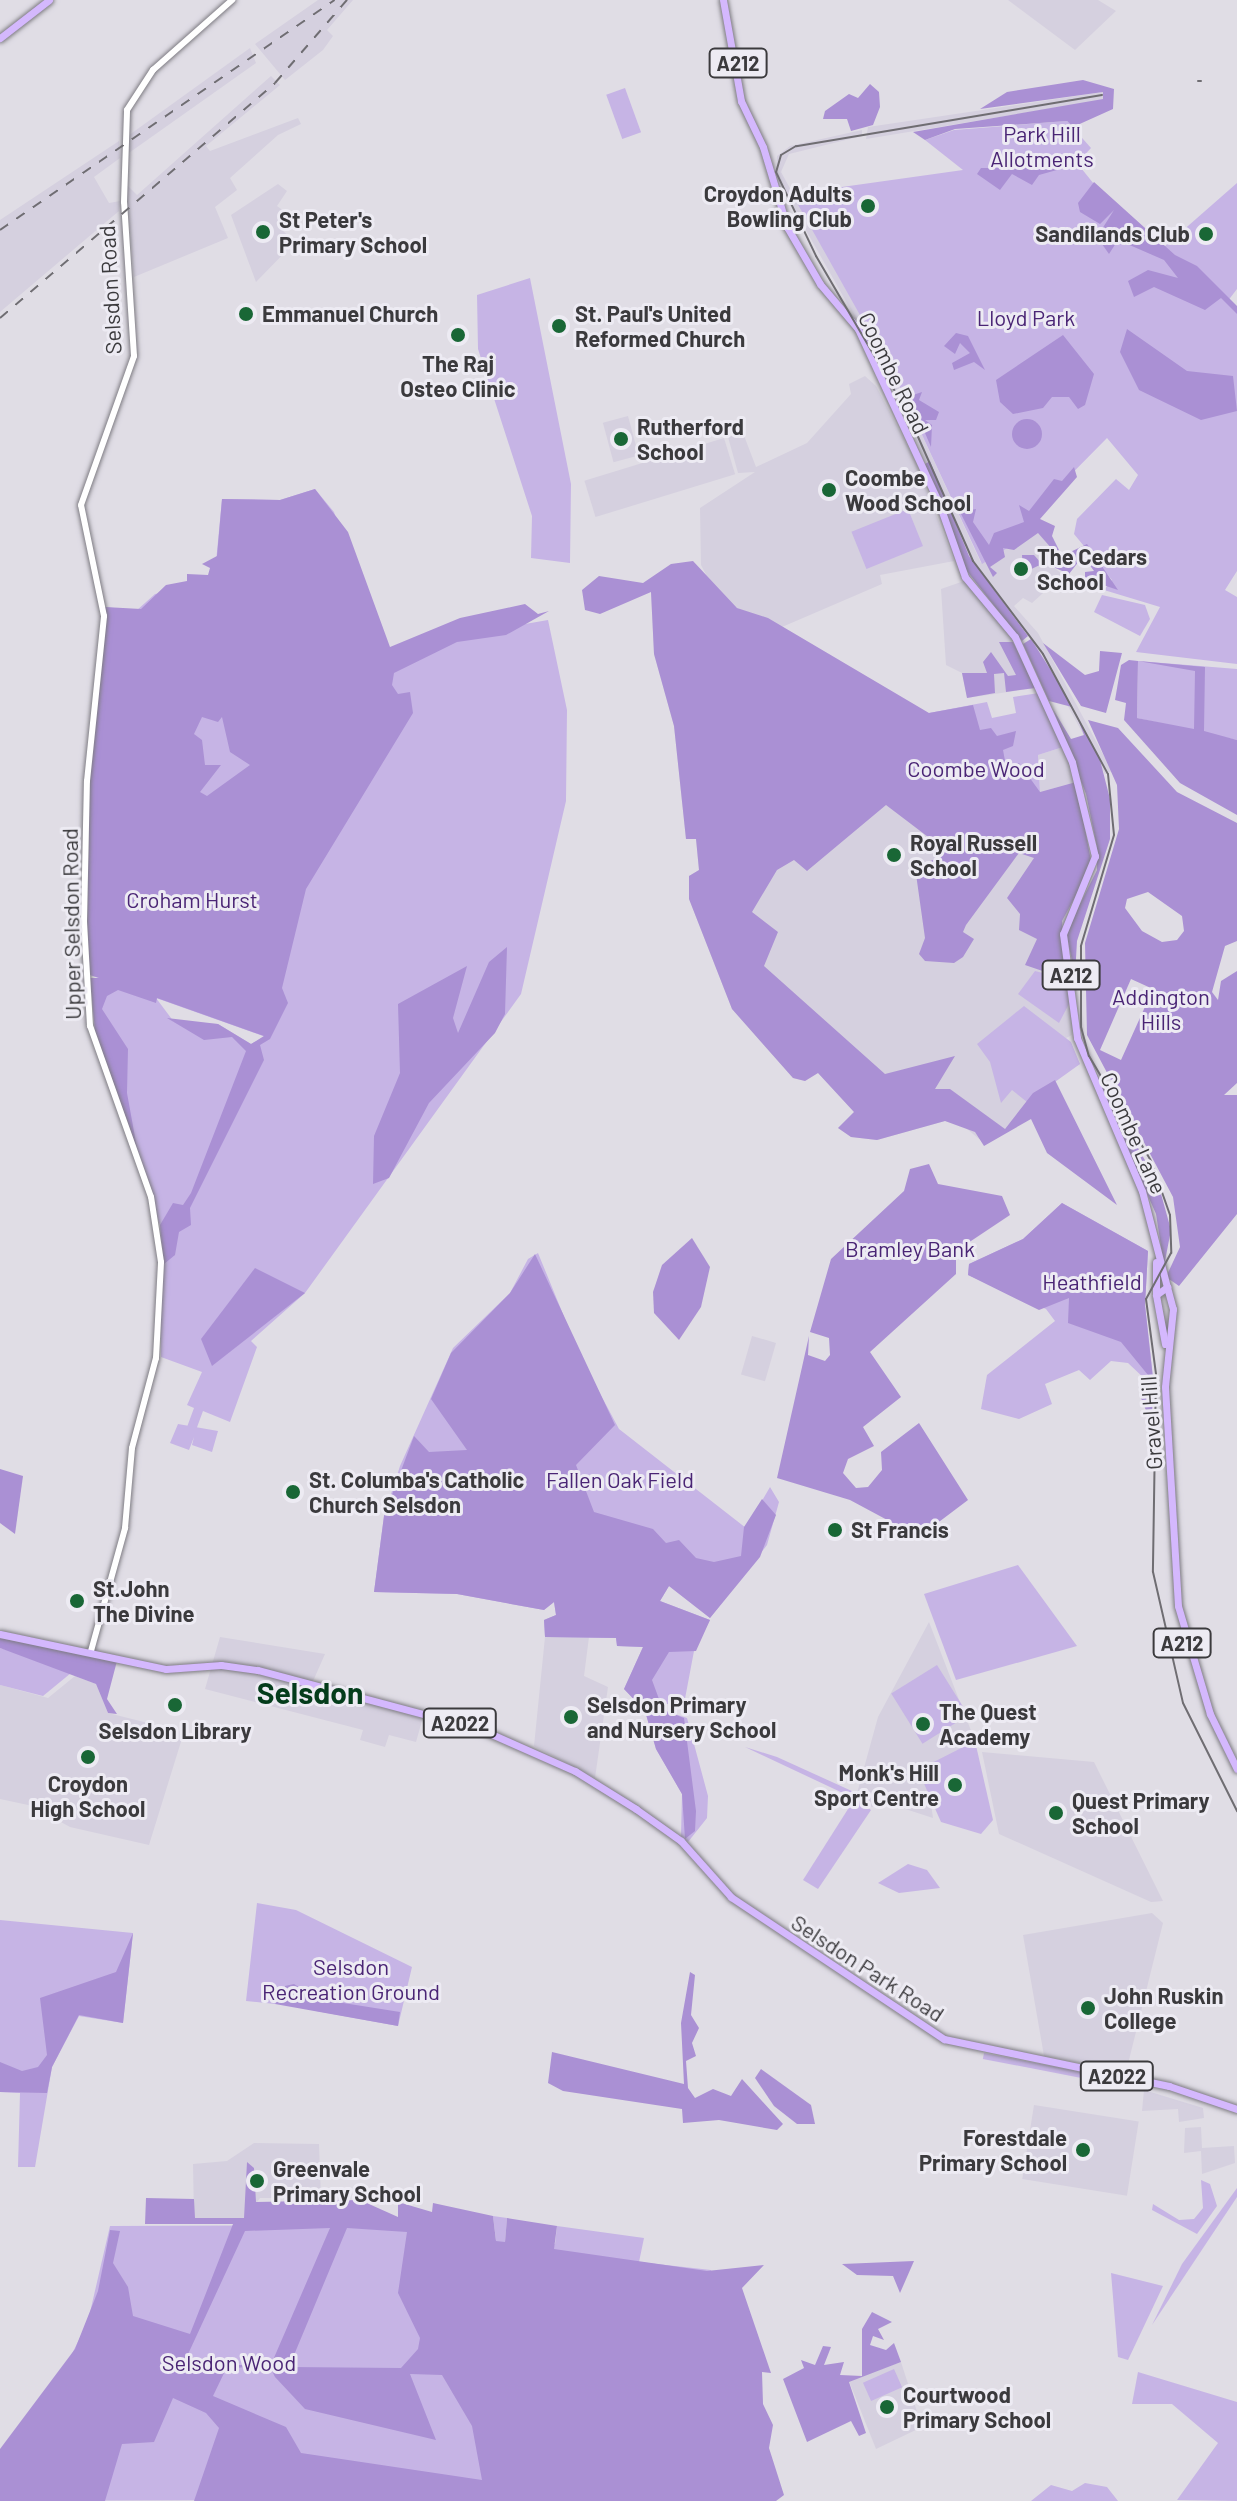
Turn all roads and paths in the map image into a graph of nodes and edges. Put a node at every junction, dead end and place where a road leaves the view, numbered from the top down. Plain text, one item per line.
1 (49, 0) edge
2 (232, 0) edge
3 (723, 0) edge
4 (0, 38) edge
5 (103, 609) joint
6 (1048, 707) joint
7 (1157, 1256) junction
8 (1167, 1287) junction
9 (1156, 1295) junction
10 (1159, 1313) junction
11 (1170, 1317) junction
12 (1165, 1344) junction
13 (1174, 1499) junction
14 (0, 1634) edge
15 (91, 1651) junction
16 (1237, 1769) edge
17 (1237, 1778) edge
18 (1237, 2109) edge

1 - 4 main road
2 - 5 main road, Selsdon Road
3 - 6 main road, Coombe Road / A212
5 - 15 main road, Upper Selsdon Road
6 - 7 main road, Coombe Lane / A212
7 - 8 main road, Coombe Lane / A212
7 - 9 main road, Coombe Lane / A212
8 - 9 main road
8 - 11 main road, Gravel Hill / A212
9 - 10 main road, Gravel Hill / A212
10 - 11 main road
10 - 12 main road, Gravel Hill / A212
11 - 12 main road, Gravel Hill / A212
12 - 13 main road, Gravel Hill / A212
13 - 16 main road, Gravel Hill / A212
13 - 17 main road, Gravel Hill / A212
14 - 15 main road, A2022
15 - 18 main road, Selsdon Park Road / A2022

